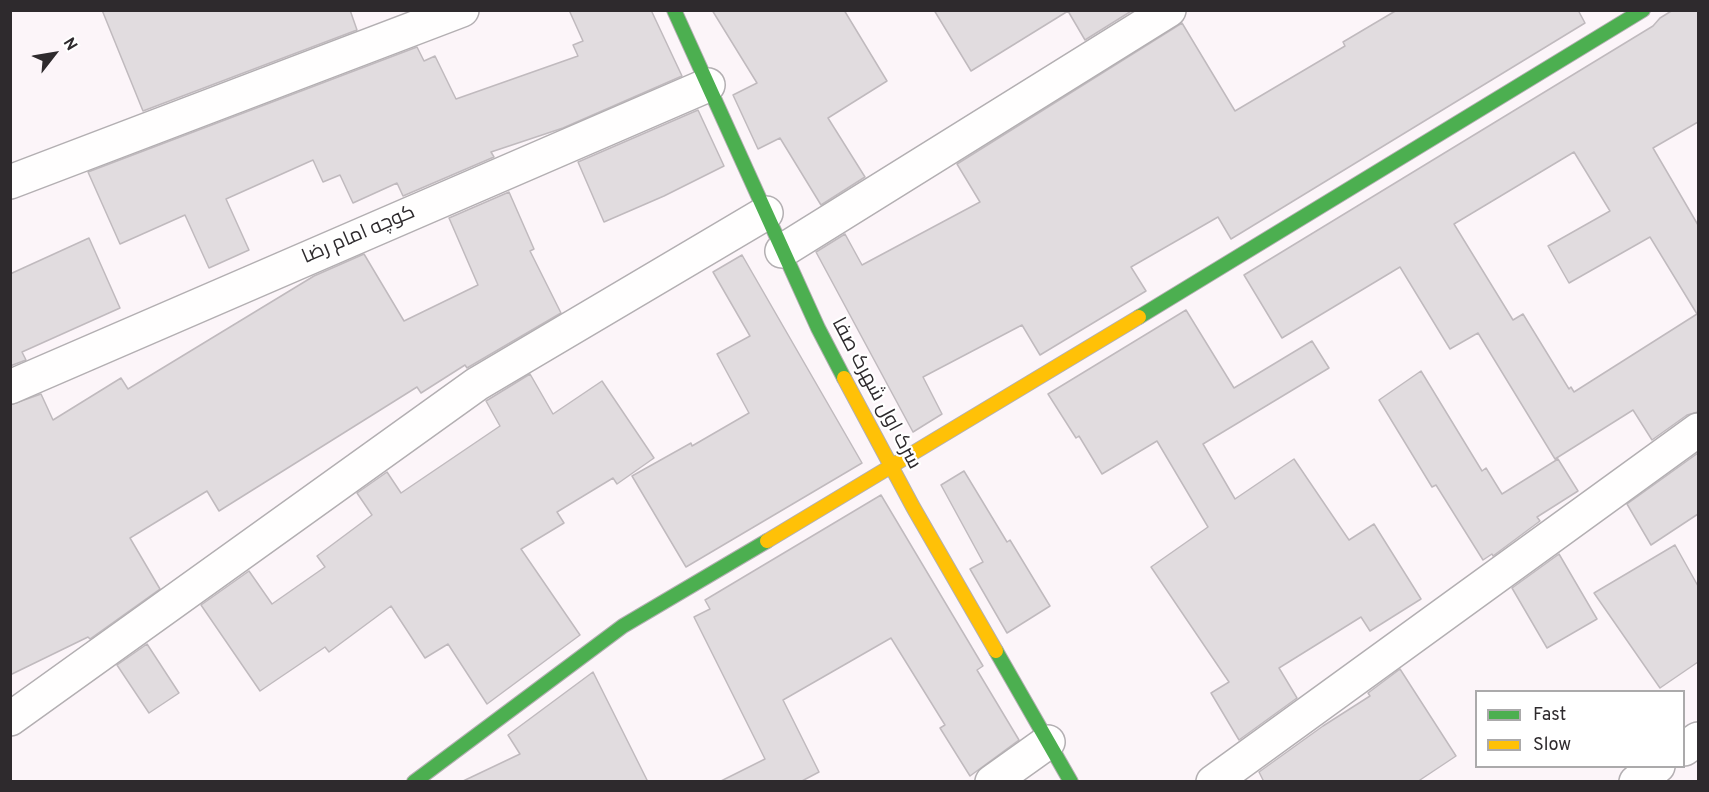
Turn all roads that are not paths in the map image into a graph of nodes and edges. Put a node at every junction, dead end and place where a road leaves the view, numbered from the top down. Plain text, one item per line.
1 (462, 10) edge
2 (674, 10) edge
3 (1169, 10) edge
4 (1643, 10) edge
5 (708, 85) junction
6 (10, 182) edge
7 (766, 213) junction
8 (783, 251) junction
9 (10, 387) edge
10 (1698, 430) edge
11 (892, 467) junction
12 (10, 719) edge
13 (1698, 739) edge
14 (1048, 742) junction
15 (1685, 748) edge
16 (1655, 768) edge
17 (414, 782) edge
18 (992, 782) edge
19 (1071, 782) edge
20 (1213, 782) edge
21 (1636, 782) edge

1 - 6 street
2 - 5 street, سرک اول شهرک صفا
3 - 8 street
4 - 11 street
5 - 7 street, سرک اول شهرک صفا
5 - 9 street, کوچه امام رضا
7 - 8 street, سرک اول شهرک صفا
7 - 12 street
8 - 11 street, سرک اول شهرک صفا
10 - 20 street
11 - 14 street, سرک اول شهرک صفا
11 - 17 street
13 - 15 street
14 - 18 street
14 - 19 street, سرک اول شهرک صفا
16 - 21 street

